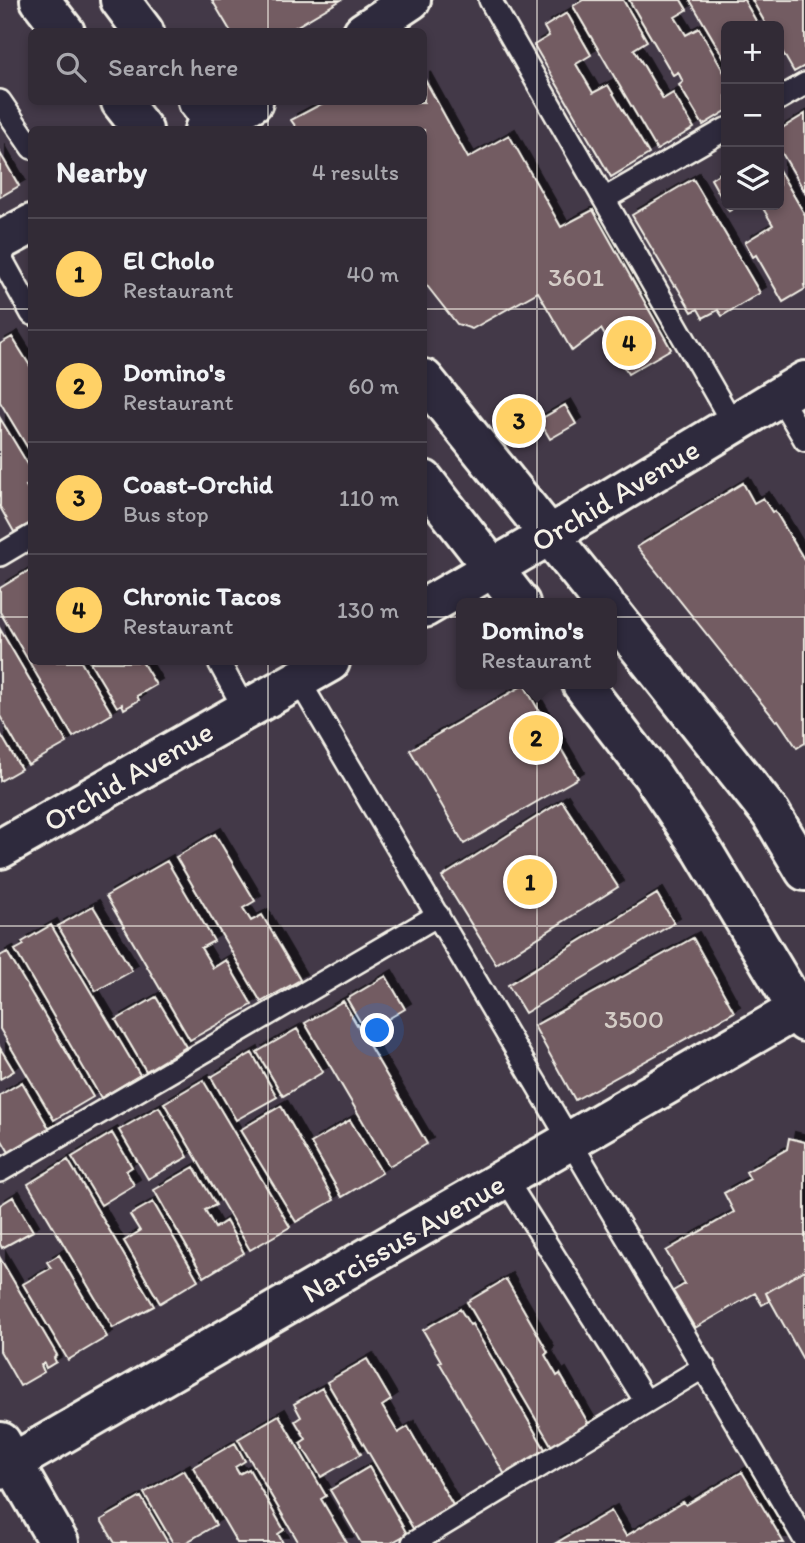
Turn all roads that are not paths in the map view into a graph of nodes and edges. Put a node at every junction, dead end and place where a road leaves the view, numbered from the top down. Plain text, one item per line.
1 (40, 0) edge
2 (120, 0) edge
3 (411, 0) edge
4 (490, 0) edge
5 (62, 28) edge
6 (141, 28) edge
7 (369, 28) edge
8 (805, 83) edge
9 (784, 96) edge
10 (0, 101) edge
11 (123, 105) edge
12 (246, 105) edge
13 (209, 121) edge
14 (140, 126) edge
15 (721, 132) edge
16 (28, 143) edge
17 (604, 199) junction
18 (28, 226) edge
19 (0, 241) edge
20 (0, 256) edge
21 (28, 307) edge
22 (427, 383) edge
23 (792, 389) edge
24 (733, 424) junction
25 (805, 440) edge
26 (427, 484) edge
27 (550, 535) junction
28 (28, 538) edge
29 (0, 555) edge
30 (493, 568) junction
31 (516, 598) edge
32 (600, 598) edge
33 (427, 606) edge
34 (617, 620) edge
35 (221, 665) edge
36 (314, 670) edge
37 (586, 689) edge
38 (245, 710) junction
39 (0, 849) edge
40 (805, 871) edge
41 (438, 915) junction
42 (803, 1012) edge
43 (570, 1141) junction
44 (0, 1171) edge
45 (505, 1178) junction
46 (704, 1367) junction
47 (646, 1402) junction
48 (4, 1458) edge
49 (805, 1540) edge
50 (419, 1541) edge
51 (59, 1543) edge

1 - 5 main road
2 - 6 main road
3 - 7 main road
4 - 17 lane
8 - 9 lane
10 - 16 lane
11 - 14 main road
12 - 13 main road
15 - 17 lane
17 - 24 lane
18 - 19 main road
20 - 21 lane
22 - 27 main road
23 - 24 main road, Orchid Avenue
23 - 25 lane
24 - 27 main road, Orchid Avenue
26 - 30 main road
27 - 30 main road, Orchid Avenue
27 - 32 main road
28 - 29 lane
30 - 31 main road
30 - 33 main road, Orchid Avenue
34 - 40 main road
35 - 38 lane
36 - 38 main road, Orchid Avenue
36 - 41 lane
37 - 42 main road
38 - 39 main road, Orchid Avenue
41 - 43 lane
41 - 44 lane
42 - 43 main road, Narcissus Avenue
43 - 45 main road, Narcissus Avenue
43 - 46 lane
45 - 47 lane
45 - 48 main road, Narcissus Avenue
46 - 47 lane
46 - 49 lane
47 - 50 lane
48 - 51 main road

